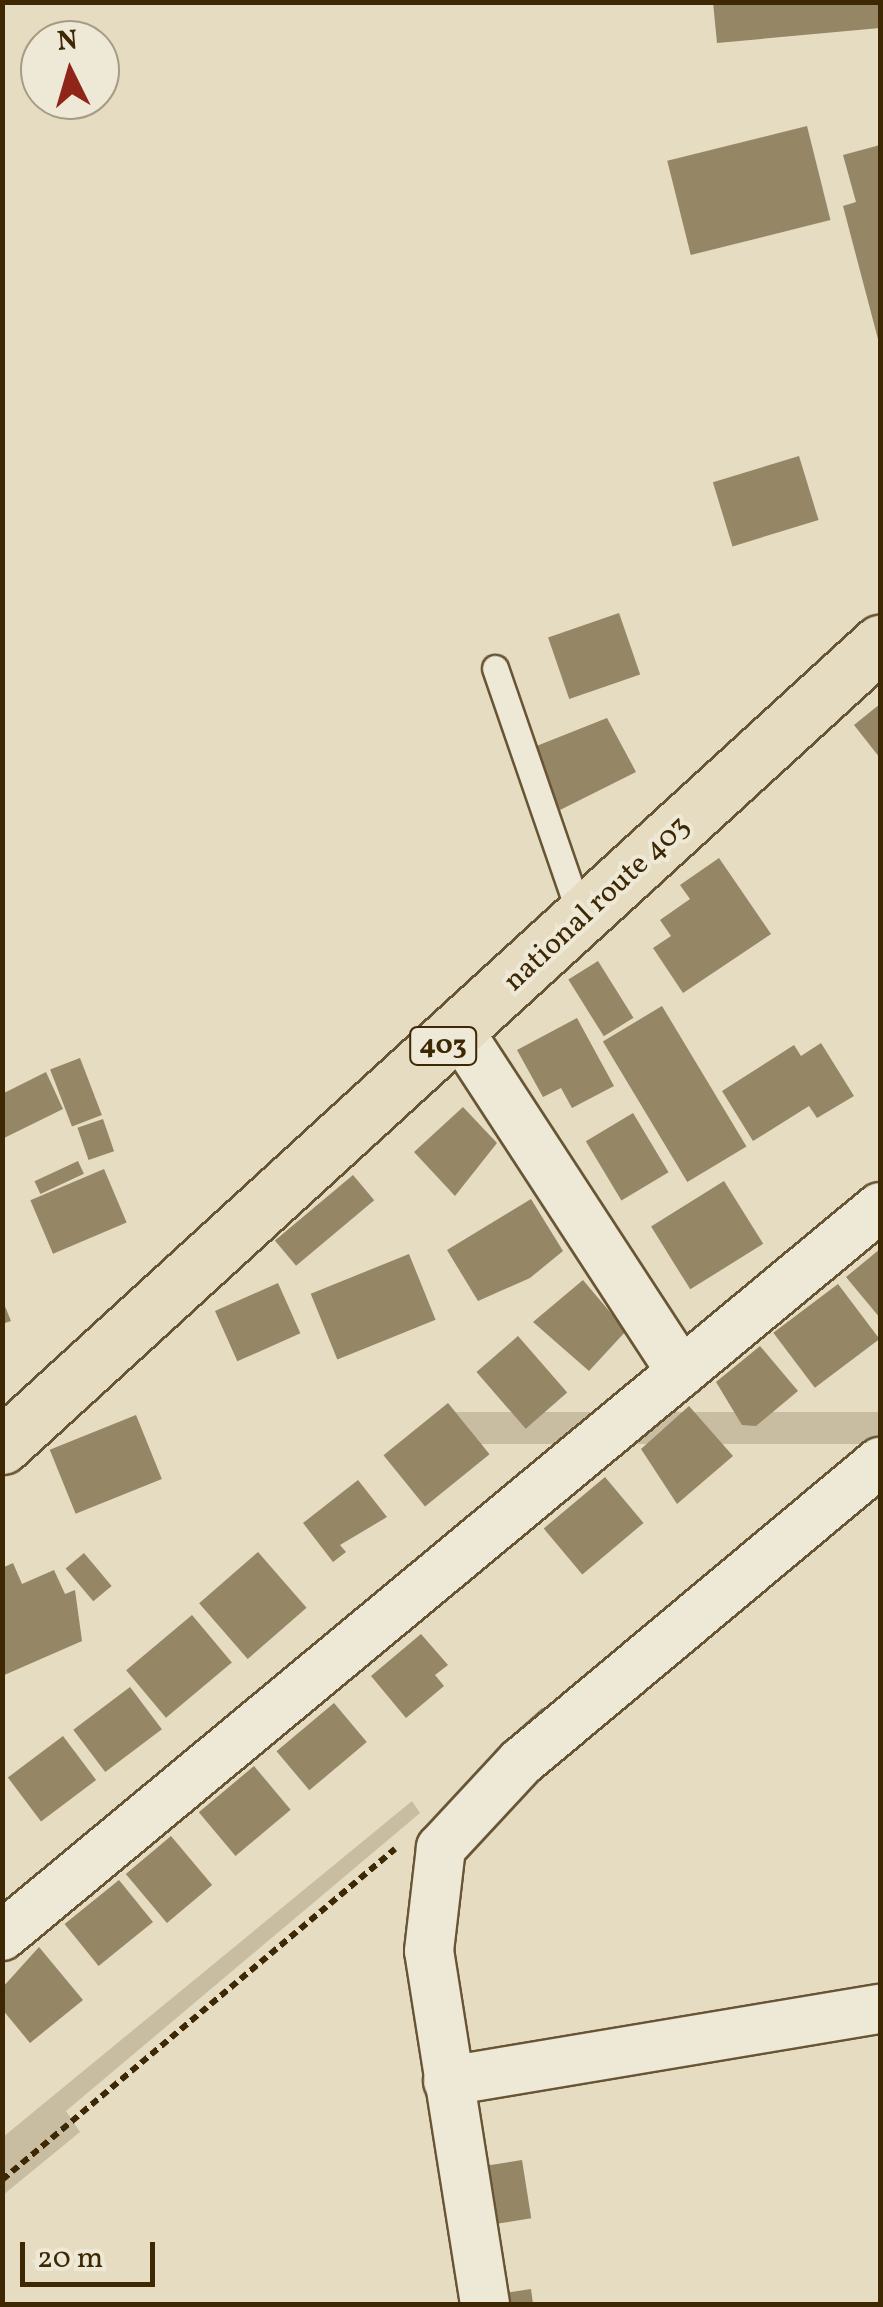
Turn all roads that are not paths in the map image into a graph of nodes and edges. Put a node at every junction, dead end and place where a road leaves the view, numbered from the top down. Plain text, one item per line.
1 (880, 643) edge
2 (495, 668) dead end
3 (581, 918) junction
4 (459, 1031) junction
5 (880, 1207) edge
6 (682, 1372) junction
7 (2, 1446) edge
8 (880, 1462) edge
9 (2, 1936) edge
10 (880, 2010) edge
11 (448, 2081) junction
12 (485, 2304) edge

1 - 3 highway, national route 403 / 403
2 - 3 lane
3 - 4 highway, national route 403 / 403
4 - 6 street
4 - 7 highway, national route 403 / 403
5 - 6 street
6 - 9 street
8 - 11 street
10 - 11 street
11 - 12 street

